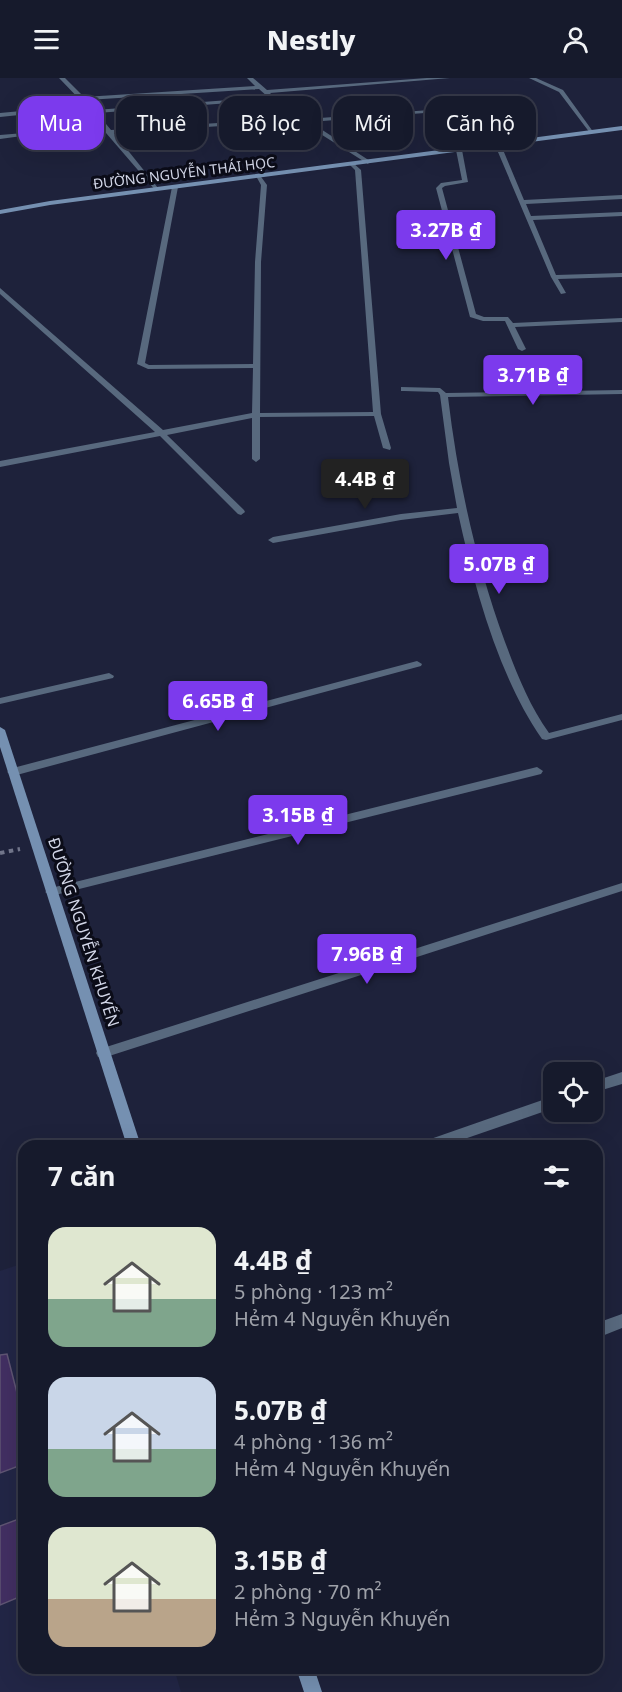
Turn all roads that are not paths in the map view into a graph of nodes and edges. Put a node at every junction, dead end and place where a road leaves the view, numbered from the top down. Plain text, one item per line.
1 (62, 78) edge
2 (250, 78) edge
3 (447, 78) edge
4 (551, 78) edge
5 (535, 79) edge
6 (259, 87) junction
7 (265, 92) junction
8 (80, 96) edge
9 (270, 96) edge
10 (104, 98) edge
11 (219, 102) edge
12 (104, 111) edge
13 (425, 112) edge
14 (18, 113) edge
15 (0, 115) edge
16 (321, 119) edge
17 (219, 125) edge
18 (104, 127) edge
19 (622, 128) edge
20 (108, 132) junction
21 (321, 132) edge
22 (592, 132) junction
23 (18, 135) edge
24 (0, 137) edge
25 (536, 140) edge
26 (459, 150) joint
27 (500, 150) edge
28 (368, 162) junction
29 (352, 164) junction
30 (259, 176) junction
31 (175, 187) junction
32 (156, 189) junction
33 (622, 197) edge
34 (522, 202) junction
35 (0, 212) edge
36 (622, 214) edge
37 (530, 218) junction
38 (622, 275) edge
39 (554, 277) junction
40 (0, 290) edge
41 (563, 293) dead end
42 (622, 320) edge
43 (511, 325) junction
44 (522, 349) dead end
45 (257, 366) junction
46 (404, 389) dead end
47 (622, 392) edge
48 (444, 395) junction
49 (377, 414) junction
50 (257, 415) junction
51 (160, 433) junction
52 (387, 448) dead end
53 (256, 459) dead end
54 (0, 464) edge
55 (462, 510) junction
56 (241, 512) dead end
57 (273, 540) dead end
58 (417, 664) dead end
59 (109, 676) dead end
60 (0, 701) edge
61 (622, 717) edge
62 (0, 730) edge
63 (537, 771) dead end
64 (13, 772) junction
65 (622, 886) edge
66 (51, 892) junction
67 (104, 1053) junction
68 (622, 1078) edge
69 (603, 1084) edge
70 (543, 1106) edge
71 (132, 1140) edge
72 (444, 1140) edge
73 (622, 1321) edge
74 (603, 1329) edge
75 (307, 1674) edge
76 (313, 1692) edge

1 - 8 street
2 - 6 street
3 - 7 street
4 - 5 street
5 - 22 street
6 - 7 street
6 - 10 street
7 - 9 street
11 - 12 street
13 - 16 street
14 - 15 street
17 - 20 street
18 - 20 street
19 - 22 street, ĐƯỜNG NGUYỄN THÁI HỌC
20 - 32 street
21 - 28 street
22 - 25 street, ĐƯỜNG NGUYỄN THÁI HỌC
23 - 24 street
26 - 28 street, ĐƯỜNG NGUYỄN THÁI HỌC
26 - 43 street
27 - 34 street
28 - 29 street, ĐƯỜNG NGUYỄN THÁI HỌC
29 - 30 street, ĐƯỜNG NGUYỄN THÁI HỌC
29 - 49 street
30 - 31 street, ĐƯỜNG NGUYỄN THÁI HỌC
30 - 45 street
31 - 32 street, ĐƯỜNG NGUYỄN THÁI HỌC
31 - 45 street
32 - 35 street, ĐƯỜNG NGUYỄN THÁI HỌC
33 - 34 street
34 - 37 street
36 - 37 street
37 - 39 street
38 - 39 street
39 - 41 street
40 - 51 street
42 - 43 street
43 - 44 street
45 - 50 street
46 - 48 street
47 - 48 street
48 - 55 street
49 - 50 street
49 - 52 street
50 - 51 street
50 - 53 street
51 - 54 street
51 - 56 street
55 - 57 street
55 - 61 street
58 - 64 street
59 - 60 street
62 - 64 street, ĐƯỜNG NGUYỄN KHUYẾN
63 - 66 street
64 - 66 street, ĐƯỜNG NGUYỄN KHUYẾN
65 - 67 street
66 - 67 street, ĐƯỜNG NGUYỄN KHUYẾN
67 - 71 street, ĐƯỜNG NGUYỄN KHUYẾN
68 - 69 street
70 - 72 street
73 - 74 street
75 - 76 street

